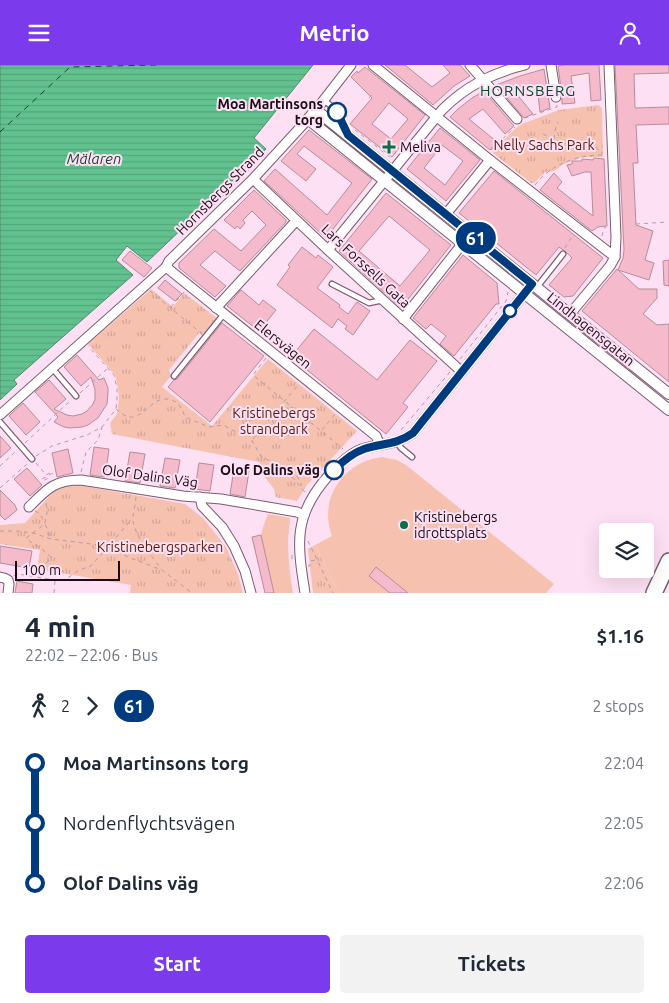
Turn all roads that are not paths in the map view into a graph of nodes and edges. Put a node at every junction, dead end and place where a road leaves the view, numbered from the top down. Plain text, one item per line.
1 (351, 65) edge
2 (373, 65) edge
3 (470, 65) edge
4 (525, 65) edge
5 (551, 65) edge
6 (609, 65) edge
7 (482, 79) junction
8 (324, 100) junction
9 (556, 100) road end
10 (316, 110) junction
11 (437, 117) junction
12 (308, 119) junction
13 (520, 120) road end
14 (349, 130) junction
15 (488, 158) junction
16 (393, 171) junction
17 (253, 179) junction
18 (385, 181) junction
19 (446, 214) junction
20 (296, 221) junction
21 (463, 243) junction
22 (328, 250) junction
23 (563, 253) dead end
24 (615, 257) junction
25 (166, 267) junction
26 (332, 284) dead end
27 (534, 285) junction
28 (524, 293) junction
29 (383, 301) junction
30 (216, 308) junction
31 (224, 314) junction
32 (570, 314) junction
33 (402, 319) junction
34 (52, 368) junction
35 (462, 372) junction
36 (174, 376) dead end
37 (669, 394) edge
38 (76, 396) road end
39 (669, 410) edge
40 (0, 415) edge
41 (0, 422) edge
42 (397, 442) junction
43 (380, 445) junction
44 (412, 457) dead end
45 (32, 459) road end
46 (200, 497) junction
47 (32, 509) road end
48 (304, 515) junction
49 (669, 561) edge
50 (0, 577) edge
51 (669, 588) edge
52 (8, 593) edge
53 (251, 593) edge
54 (305, 593) edge
55 (654, 593) edge
56 (666, 593) edge

1 - 8 street, Hornsbergs Strand
2 - 11 street
3 - 7 street
4 - 7 street
5 - 9 street
6 - 24 street
7 - 11 street
7 - 13 street
8 - 10 street, Hornsbergs Strand
8 - 14 lane
10 - 12 street, Hornsbergs Strand
10 - 14 street, Lindhagensgatan
11 - 15 street
11 - 16 street
12 - 17 street, Hornsbergs Strand
12 - 18 street, Lindhagensgatan
14 - 16 street, Lindhagensgatan
15 - 19 street
15 - 24 street
16 - 18 street
16 - 19 street, Lindhagensgatan
17 - 20 street, Lars Forssells Gata
17 - 25 street, Hornsbergs Strand
18 - 21 street, Lindhagensgatan
18 - 22 street
19 - 27 street, Lindhagensgatan
20 - 22 street, Lars Forssells Gata
20 - 30 street
21 - 28 street, Lindhagensgatan
21 - 33 street
22 - 29 street, Lars Forssells Gata
23 - 27 lane
24 - 32 street
25 - 30 street, Elersvägen
25 - 34 street, Hornsbergs Strand
26 - 29 lane
27 - 28 street
27 - 32 street, Lindhagensgatan
28 - 35 street
28 - 39 street, Lindhagensgatan
29 - 33 street, Lars Forssells Gata
30 - 31 street, Elersvägen
31 - 36 lane
31 - 43 street, Elersvägen
32 - 37 street, Lindhagensgatan
33 - 35 street, Lars Forssells Gata
34 - 38 lane
34 - 40 street, Hornsbergs Strand
35 - 42 street
41 - 45 lane
42 - 43 street
42 - 44 lane
43 - 48 street
46 - 47 street, Olof Dalins Väg
46 - 48 street, Olof Dalins Väg
46 - 53 street
48 - 54 street
49 - 55 highway
50 - 52 street
51 - 56 highway

